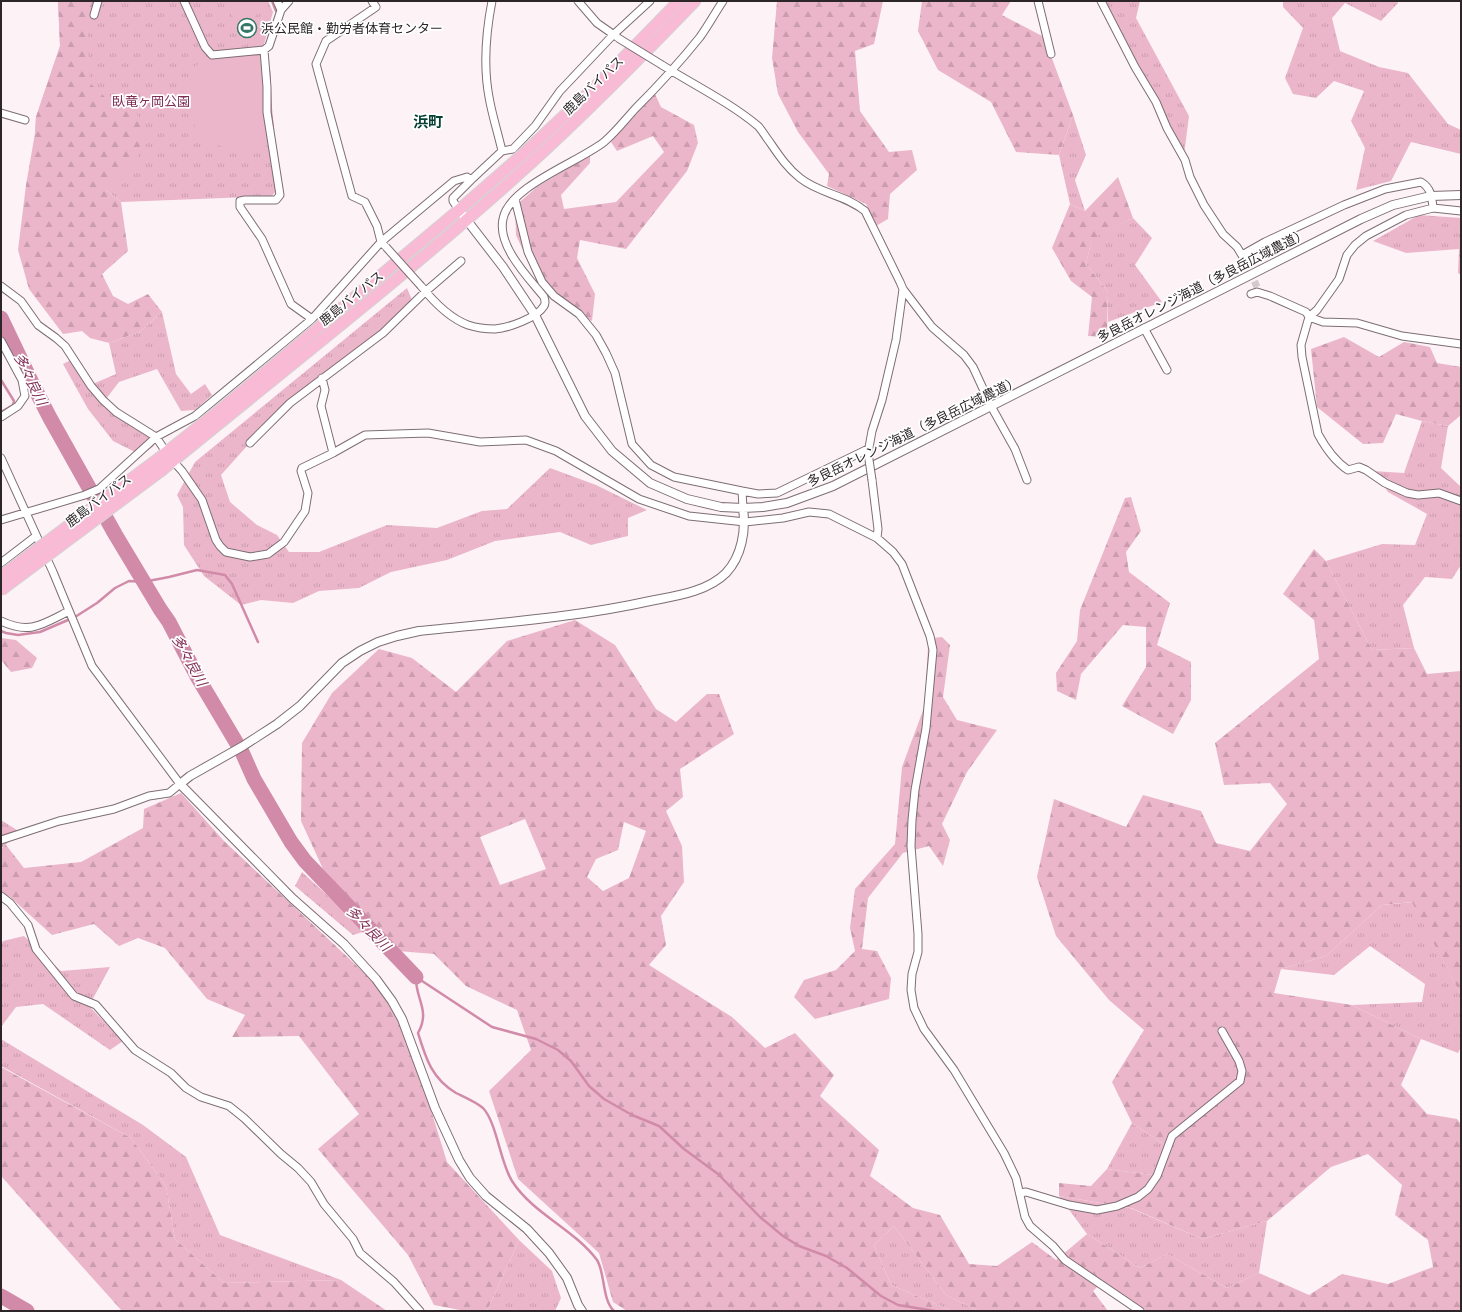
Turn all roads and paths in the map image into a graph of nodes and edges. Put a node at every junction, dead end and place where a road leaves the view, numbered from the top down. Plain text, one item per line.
1 (98, 1) edge
2 (184, 1) edge
3 (277, 1) edge
4 (289, 1) edge
5 (372, 1) edge
6 (492, 1) edge
7 (578, 1) edge
8 (650, 1) edge
9 (679, 1) edge
10 (695, 1) edge
11 (723, 1) edge
12 (1038, 1) edge
13 (1101, 1) edge
14 (281, 10) junction
15 (94, 15) dead end
16 (616, 37) junction
17 (264, 50) junction
18 (1052, 54) dead end
19 (672, 71) junction
20 (1, 113) edge
21 (25, 120) dead end
22 (502, 151) junction
23 (471, 180) junction
24 (1461, 195) edge
25 (1432, 196) junction
26 (515, 199) junction
27 (1433, 208) junction
28 (459, 210) junction
29 (1461, 211) edge
30 (466, 220) junction
31 (383, 244) junction
32 (1242, 255) junction
33 (461, 260) dead end
34 (1246, 262) tunnel mouth
35 (1, 286) edge
36 (423, 289) junction
37 (902, 289) junction
38 (1255, 291) dead end
39 (535, 315) junction
40 (1310, 317) junction
41 (312, 319) junction
42 (1144, 328) junction
43 (1, 341) edge
44 (1461, 344) edge
45 (1167, 370) dead end
46 (322, 378) junction
47 (991, 406) junction
48 (1, 417) edge
49 (156, 437) junction
50 (250, 443) dead end
51 (868, 451) junction
52 (333, 453) junction
53 (170, 457) junction
54 (1, 458) edge
55 (1027, 480) dead end
56 (742, 491) junction
57 (1461, 501) edge
58 (743, 508) junction
59 (25, 512) junction
60 (1, 520) edge
61 (745, 522) junction
62 (36, 536) junction
63 (877, 538) junction
64 (1, 564) edge
65 (1, 576) edge
66 (1, 590) edge
67 (69, 611) junction
68 (1, 622) edge
69 (180, 784) junction
70 (1, 840) edge
71 (1, 896) edge
72 (1222, 1031) dead end
73 (1020, 1193) junction
74 (420, 1311) edge
75 (582, 1311) edge
76 (1140, 1311) edge

1 - 15 street
2 - 17 street
3 - 14 street
4 - 14 street
5 - 31 street
6 - 22 street
7 - 16 street
8 - 16 street
9 - 28 highway, 鹿島バイパス
10 - 30 highway, 鹿島バイパス
11 - 19 street
12 - 18 street
13 - 32 street
14 - 17 street
16 - 19 street, bridge
16 - 22 street
17 - 41 street
19 - 26 street
19 - 37 street
20 - 21 street
22 - 23 street
23 - 28 street
23 - 31 street
24 - 25 street, 多良岳オレンジ海道（多良岳広域農道）
25 - 27 street
25 - 32 street
25 - 42 street, 多良岳オレンジ海道（多良岳広域農道）
26 - 39 street
26 - 56 street
27 - 29 street
27 - 40 street
28 - 30 street, 多良岳オレンジ海道（多良岳広域農道）
28 - 53 highway, 鹿島バイパス
30 - 39 street, 多良岳オレンジ海道（多良岳広域農道）
30 - 53 highway, 鹿島バイパス
31 - 36 street, bridge
31 - 41 street
32 - 34 street
33 - 36 street
35 - 49 street
36 - 39 street
36 - 46 street
37 - 47 street
37 - 51 street
38 - 40 street
39 - 58 street, 多良岳オレンジ海道（多良岳広域農道）
40 - 44 street
40 - 57 street
41 - 49 street
42 - 45 street
42 - 47 street, 多良岳オレンジ海道（多良岳広域農道）
43 - 48 street
46 - 50 street
46 - 52 street
47 - 55 street
47 - 58 street, 多良岳オレンジ海道（多良岳広域農道）
49 - 53 street
49 - 59 street
51 - 56 street
51 - 63 street, bridge
52 - 53 street
52 - 61 street
53 - 65 highway, 鹿島バイパス, bridge
53 - 66 highway, 鹿島バイパス, bridge
54 - 59 street
56 - 58 street
58 - 61 street
59 - 60 street
59 - 62 street
61 - 63 street
61 - 69 street
62 - 64 street
62 - 67 street
63 - 73 street
67 - 68 street
67 - 69 street
69 - 70 street
69 - 75 street
71 - 74 street
72 - 73 street
73 - 76 street

